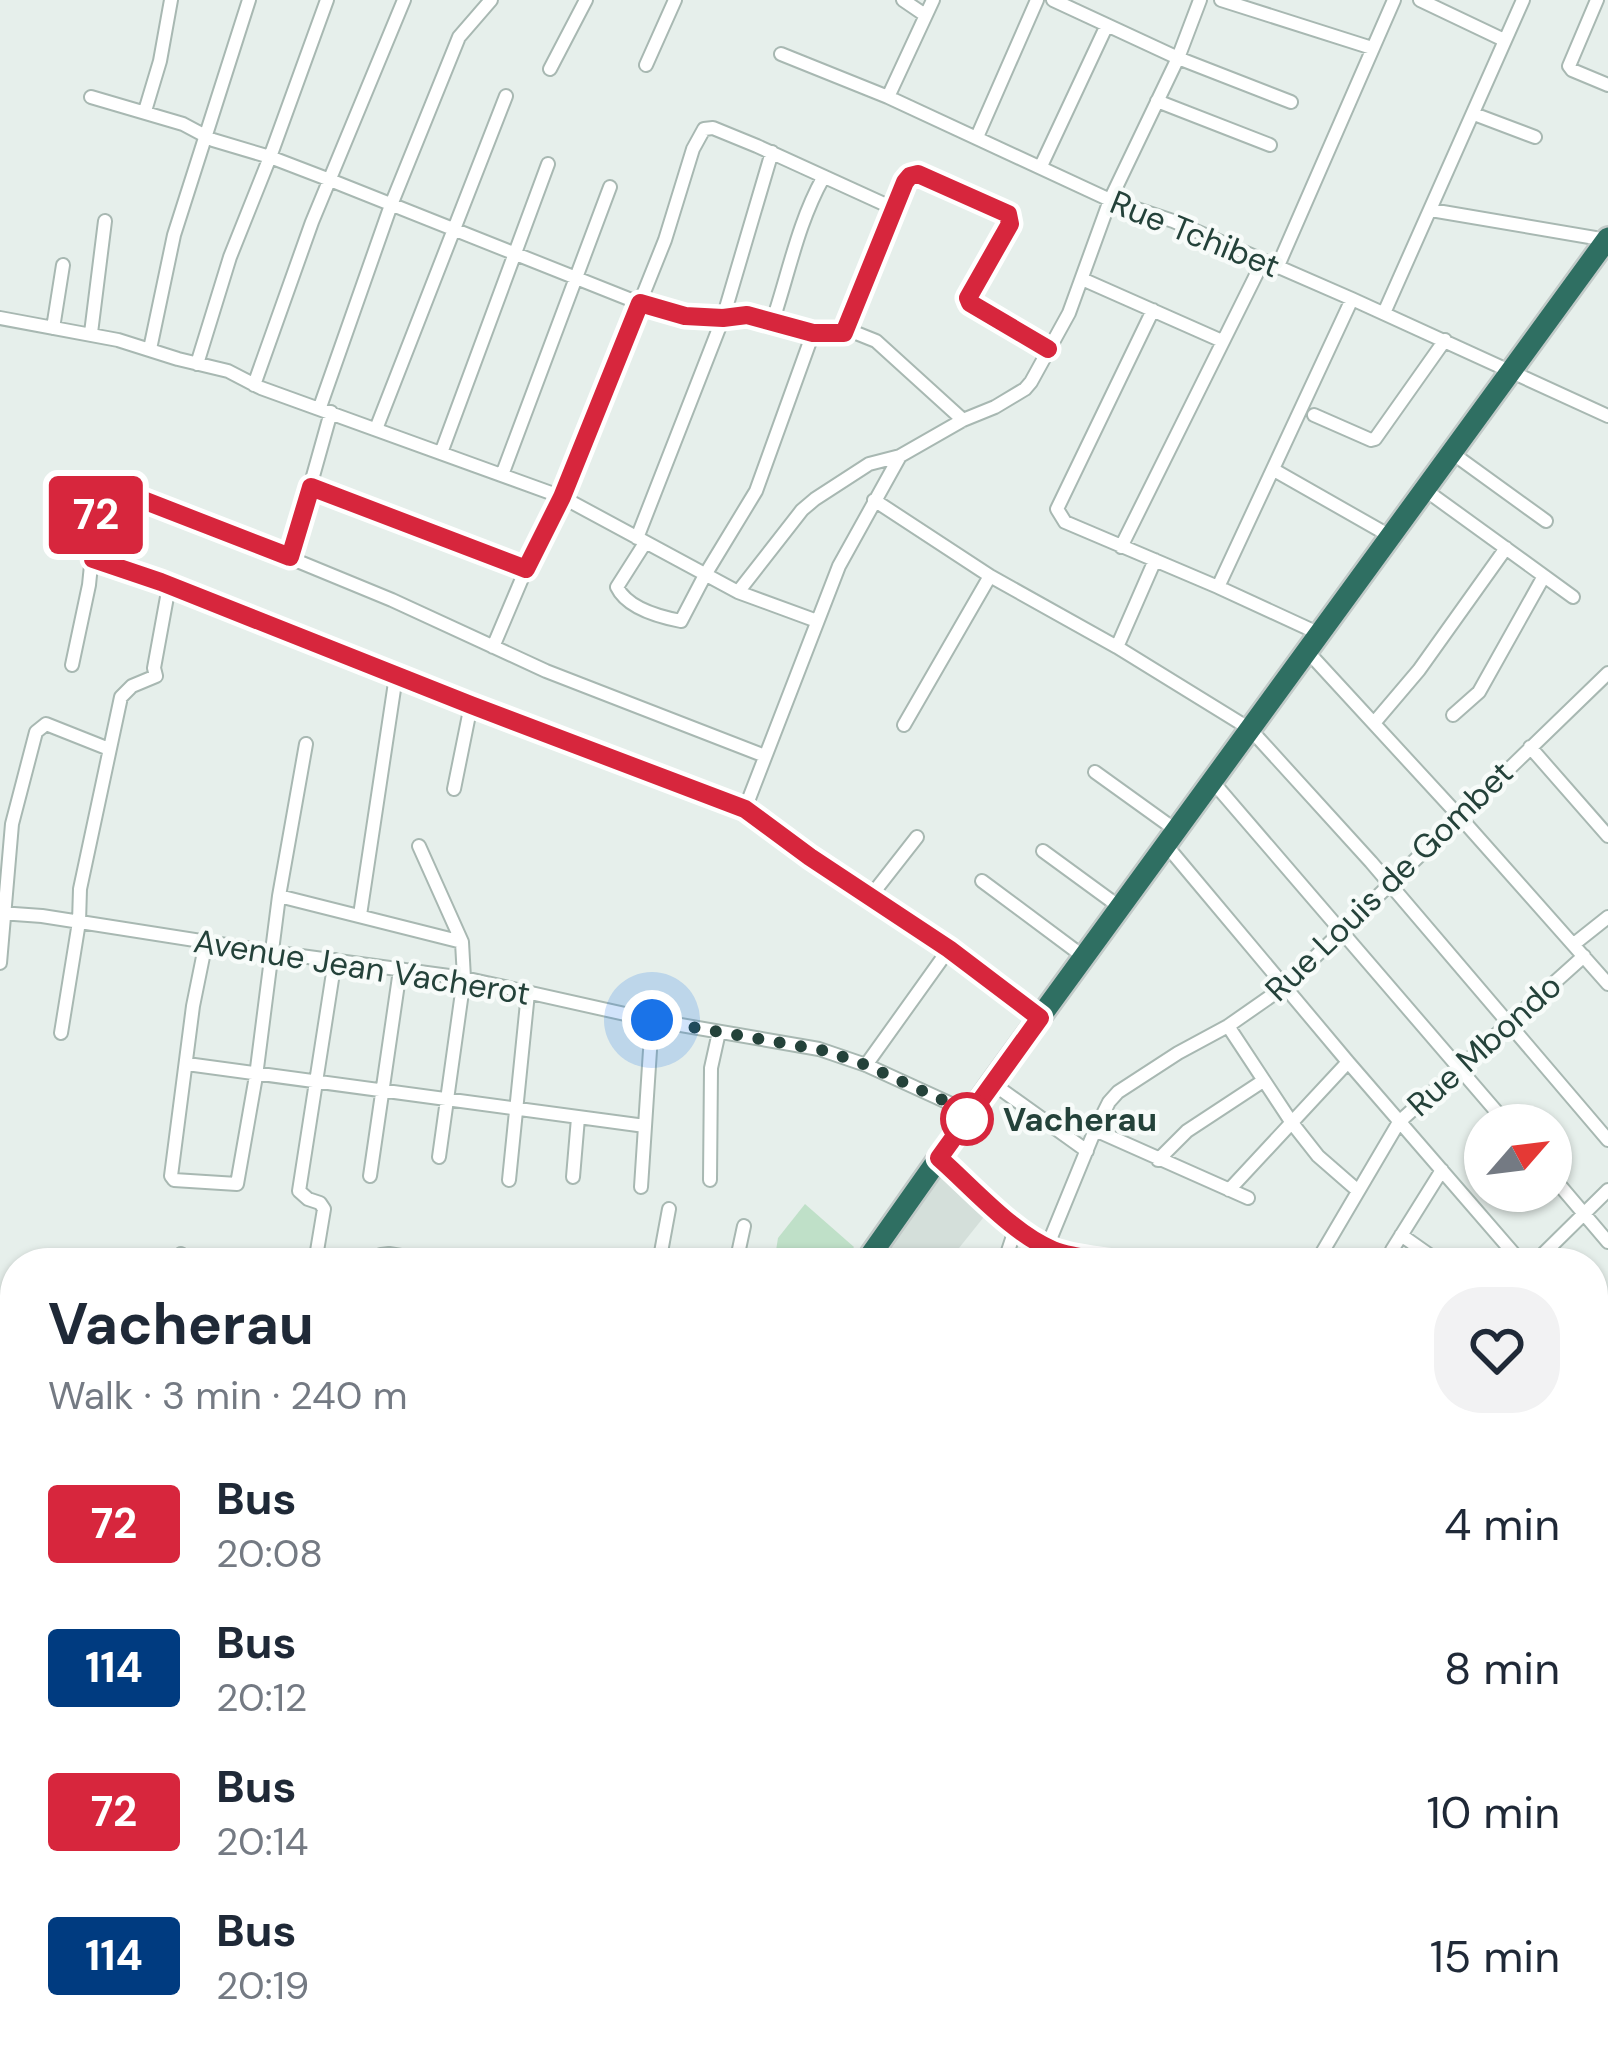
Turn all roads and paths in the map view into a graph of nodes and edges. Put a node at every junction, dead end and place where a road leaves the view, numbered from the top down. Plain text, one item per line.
1 (171, 0) edge
2 (249, 0) edge
3 (327, 0) edge
4 (404, 0) edge
5 (490, 0) edge
6 (586, 0) edge
7 (675, 0) edge
8 (903, 0) edge
9 (933, 0) edge
10 (1036, 0) edge
11 (1053, 0) edge
12 (1200, 0) edge
13 (1221, 0) edge
14 (1394, 0) edge
15 (1420, 0) edge
16 (1523, 0) edge
17 (1597, 0) edge
18 (925, 15) junction
19 (1107, 25) junction
20 (1504, 40) junction
21 (1372, 48) junction
22 (781, 54) dead end
23 (1178, 58) junction
24 (646, 65) dead end
25 (550, 69) dead end
26 (1608, 85) edge
27 (506, 96) dead end
28 (91, 97) dead end
29 (888, 97) junction
30 (1157, 101) junction
31 (1292, 102) dead end
32 (145, 111) junction
33 (1474, 114) junction
34 (1535, 136) dead end
35 (206, 137) junction
36 (977, 137) junction
37 (1270, 145) dead end
38 (772, 152) junction
39 (270, 158) junction
40 (548, 164) dead end
41 (1041, 166) junction
42 (823, 178) junction
43 (330, 180) junction
44 (610, 188) dead end
45 (1110, 200) junction
46 (391, 205) junction
47 (895, 209) junction
48 (1431, 210) junction
49 (105, 221) dead end
50 (455, 229) junction
51 (1607, 239) edge
52 (516, 251) junction
53 (1270, 264) junction
54 (63, 265) dead end
55 (577, 276) junction
56 (1082, 279) junction
57 (1352, 298) junction
58 (640, 303) junction
59 (1153, 310) junction
60 (1384, 313) junction
61 (0, 318) edge
62 (723, 318) junction
63 (773, 320) junction
64 (53, 328) junction
65 (91, 333) junction
66 (813, 333) junction
67 (844, 333) junction
68 (1445, 340) junction
69 (1222, 341) junction
70 (149, 349) junction
71 (1048, 349) junction
72 (197, 364) junction
73 (1511, 370) junction
74 (254, 385) junction
75 (325, 410) junction
76 (1314, 415) dead end
77 (1608, 416) edge
78 (963, 420) junction
79 (376, 429) junction
80 (441, 453) junction
81 (1452, 453) junction
82 (900, 456) junction
83 (1274, 470) junction
84 (502, 476) junction
85 (311, 487) junction
86 (1424, 489) junction
87 (562, 497) junction
88 (874, 500) junction
89 (1546, 520) dead end
90 (1390, 536) junction
91 (641, 541) junction
92 (1121, 547) junction
93 (1506, 548) junction
94 (290, 557) junction
95 (93, 559) junction
96 (1156, 560) junction
97 (526, 569) junction
98 (705, 574) junction
99 (990, 576) junction
100 (1544, 576) junction
101 (169, 586) junction
102 (1217, 586) junction
103 (738, 592) junction
104 (1573, 597) dead end
105 (817, 621) junction
106 (1314, 644) junction
107 (1117, 646) junction
108 (493, 647) junction
109 (72, 665) dead end
110 (1608, 674) edge
111 (396, 676) junction
112 (471, 705) junction
113 (1453, 715) dead end
114 (1374, 723) junction
115 (904, 725) dead end
116 (1250, 729) junction
117 (306, 744) dead end
118 (1529, 747) junction
119 (109, 749) junction
120 (765, 756) junction
121 (1095, 772) dead end
122 (1213, 782) junction
123 (454, 789) dead end
124 (745, 809) junction
125 (1459, 816) junction
126 (1608, 836) edge
127 (917, 837) dead end
128 (1172, 838) junction
129 (419, 846) dead end
130 (1042, 851) dead end
131 (982, 881) dead end
132 (1390, 884) junction
133 (279, 896) junction
134 (870, 898) junction
135 (1121, 908) junction
136 (2, 913) edge
137 (360, 915) junction
138 (1608, 917) edge
139 (79, 922) junction
140 (1343, 931) junction
141 (206, 942) junction
142 (462, 942) junction
143 (1574, 944) junction
144 (949, 949) junction
145 (271, 952) junction
146 (1584, 956) junction
147 (1085, 958) junction
148 (335, 960) junction
149 (0, 963) edge
150 (400, 970) junction
151 (464, 978) junction
152 (1608, 984) edge
153 (1284, 988) junction
154 (528, 993) junction
155 (1040, 1018) junction
156 (652, 1020) junction
157 (1510, 1024) junction
158 (1228, 1026) junction
159 (719, 1032) junction
160 (61, 1033) dead end
161 (1348, 1062) junction
162 (187, 1064) junction
163 (866, 1065) junction
164 (1460, 1068) junction
165 (256, 1076) junction
166 (1263, 1081) junction
167 (992, 1083) junction
168 (315, 1084) junction
169 (382, 1092) junction
170 (446, 1099) junction
171 (1490, 1104) edge
172 (514, 1109) junction
173 (971, 1113) junction
174 (578, 1118) junction
175 (1399, 1121) junction
176 (1292, 1124) junction
177 (644, 1126) junction
178 (1095, 1130) junction
179 (1608, 1140) edge
180 (1087, 1150) junction
181 (439, 1157) dead end
182 (939, 1158) junction
183 (1158, 1160) junction
184 (1442, 1170) junction
185 (370, 1176) dead end
186 (573, 1177) dead end
187 (509, 1180) dead end
188 (710, 1180) dead end
189 (641, 1187) dead end
190 (1229, 1190) junction
191 (1357, 1190) junction
192 (1608, 1190) edge
193 (1248, 1198) dead end
194 (1572, 1200) edge
195 (669, 1209) dead end
196 (1584, 1214) junction
197 (744, 1226) dead end
198 (1016, 1226) junction
199 (1401, 1235) junction
200 (1608, 1242) edge
201 (318, 1248) edge
202 (662, 1248) edge
203 (739, 1248) edge
204 (875, 1248) edge
205 (1009, 1248) edge
206 (1046, 1248) edge
207 (1056, 1248) edge
208 (1324, 1248) edge
209 (1393, 1248) edge
210 (1419, 1248) edge
211 (1509, 1248) edge
212 (1549, 1248) edge

1 - 32 street
2 - 35 street
3 - 39 street
4 - 43 street
5 - 46 street
6 - 25 street
7 - 24 street
8 - 18 street
9 - 18 street
10 - 36 street
11 - 19 street
12 - 23 street
13 - 21 street
14 - 21 street
15 - 20 street
16 - 20 street
17 - 26 street
18 - 29 street
19 - 23 street
19 - 41 street
20 - 33 street
21 - 53 street
22 - 29 street, Rue Tchibet
23 - 30 street
23 - 31 street
27 - 50 street
28 - 32 street
29 - 36 street, Rue Tchibet
30 - 37 street
30 - 45 street
32 - 35 street
33 - 34 street
33 - 48 street
35 - 39 street
35 - 70 street
36 - 41 street, Rue Tchibet
38 - 42 street
38 - 58 street
38 - 62 street
39 - 43 street
39 - 72 street
40 - 52 street
41 - 45 street, Rue Tchibet
42 - 47 street
42 - 63 street
43 - 46 street
43 - 74 street
44 - 55 street
45 - 53 street, Rue Tchibet
45 - 56 street
46 - 50 street
46 - 75 street
47 - 67 street
47 - 71 street
48 - 51 street
48 - 60 street
49 - 65 street
50 - 52 street
50 - 79 street
51 - 73 highway
52 - 55 street
52 - 80 street
53 - 57 street, Rue Tchibet
53 - 69 street
54 - 64 street
55 - 58 street
55 - 84 street
56 - 59 street
56 - 71 street
57 - 60 street, Rue Tchibet
57 - 83 street
58 - 62 street
58 - 87 street
59 - 69 street
59 - 92 street
60 - 68 street, Rue Tchibet
61 - 64 street
62 - 63 street
62 - 91 street
63 - 66 street
64 - 65 street
65 - 70 street
66 - 67 street
66 - 98 street
67 - 78 street
68 - 73 street, Rue Tchibet
68 - 76 street
69 - 92 street
70 - 72 street
71 - 78 street
72 - 74 street
73 - 77 street, Rue Tchibet
73 - 81 highway
74 - 75 street
75 - 79 street
75 - 85 street
78 - 82 street
79 - 80 street
80 - 84 street
81 - 86 highway
81 - 89 street
82 - 88 street
82 - 103 street
83 - 90 street
83 - 102 street
84 - 87 street
85 - 94 street
85 - 97 street
86 - 90 highway
86 - 93 street
87 - 91 street
87 - 97 street
88 - 99 street
88 - 105 street
90 - 106 highway
91 - 98 street
91 - 98 street
92 - 96 street
93 - 100 street
93 - 114 street
94 - 95 street
94 - 108 street
95 - 101 street
95 - 109 street
96 - 102 street
96 - 107 street
97 - 108 street
98 - 103 street
99 - 107 street
99 - 115 street
100 - 104 street
100 - 113 street
101 - 111 street
101 - 119 street
102 - 106 street
103 - 105 street
105 - 120 street
106 - 114 street
106 - 116 highway
107 - 116 street
108 - 120 street
110 - 118 street, Rue Louis de Gombet
111 - 112 street
111 - 137 street
112 - 123 street
112 - 124 street
114 - 125 street
116 - 122 highway
116 - 132 street
117 - 133 street
118 - 125 street, Rue Louis de Gombet
118 - 126 street
119 - 136 street
119 - 139 street
120 - 124 street
121 - 128 street
122 - 128 highway
122 - 140 street
124 - 134 street
125 - 132 street, Rue Louis de Gombet
125 - 143 street
127 - 134 street
128 - 135 highway
128 - 153 street
129 - 142 street
130 - 135 street
131 - 147 street
132 - 140 street, Rue Louis de Gombet
132 - 157 street
133 - 137 street
133 - 145 street
134 - 144 street
135 - 147 highway
136 - 139 street, Avenue Jean Vacherot
136 - 149 street
137 - 142 street
138 - 143 street, Rue Mbondo
139 - 141 street, Avenue Jean Vacherot
139 - 160 street
140 - 153 street, Rue Louis de Gombet
140 - 164 street
141 - 145 street, Avenue Jean Vacherot
141 - 162 street
142 - 151 street
143 - 146 street
144 - 155 street
144 - 163 street
145 - 148 street, Avenue Jean Vacherot
145 - 165 street
146 - 152 street
146 - 157 street, Rue Mbondo
147 - 155 highway
148 - 150 street, Avenue Jean Vacherot
148 - 168 street
150 - 151 street, Avenue Jean Vacherot
150 - 169 street
151 - 154 street, Avenue Jean Vacherot
151 - 170 street
153 - 158 street, Rue Louis de Gombet
153 - 161 street
154 - 156 street, Avenue Jean Vacherot
154 - 172 street
155 - 167 highway
156 - 159 street, Avenue Jean Vacherot
156 - 177 street
157 - 164 street, Rue Mbondo
157 - 179 street
158 - 166 street
158 - 178 street, Rue Louis de Gombet
159 - 163 street, Avenue Jean Vacherot
159 - 188 street
161 - 175 street
161 - 176 street
162 - 165 street
162 - 165 street
163 - 173 street
164 - 171 street
164 - 175 street, Rue Mbondo
165 - 168 street
166 - 176 street
166 - 183 street
167 - 173 highway
167 - 180 street
168 - 169 street
168 - 201 street
169 - 170 street
169 - 185 street
170 - 172 street
170 - 181 street
172 - 174 street
172 - 187 street
173 - 182 highway
174 - 177 street
174 - 186 street
175 - 184 street
175 - 191 street, Rue Mbondo
176 - 190 street
176 - 191 street
177 - 189 street
178 - 180 street, Rue Louis de Gombet
178 - 183 street
180 - 207 street, Rue Louis de Gombet
182 - 198 street
182 - 204 highway
183 - 190 street
184 - 199 street
184 - 211 street
190 - 193 street
191 - 208 street, Rue Mbondo
192 - 196 street
194 - 196 street
195 - 202 street
196 - 200 street
196 - 212 street
197 - 203 street
198 - 205 street
198 - 206 street
199 - 209 street
199 - 210 street

